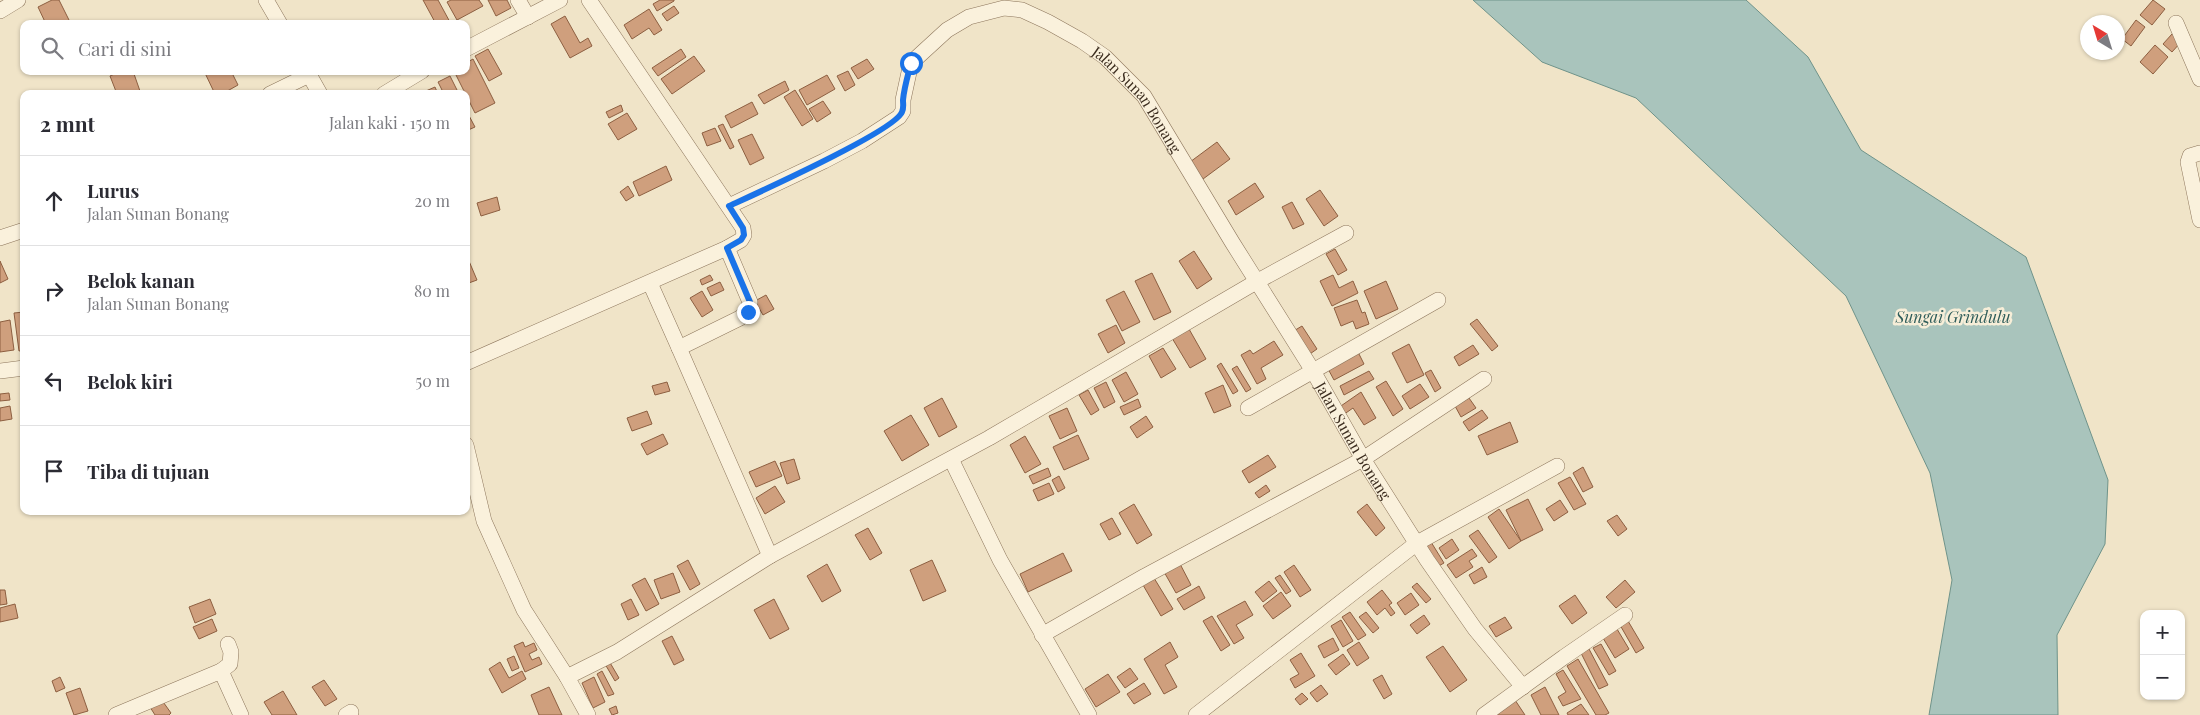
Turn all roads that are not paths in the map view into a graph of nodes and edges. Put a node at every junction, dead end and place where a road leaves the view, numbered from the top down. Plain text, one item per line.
1 (18, 0) edge
2 (266, 0) edge
3 (518, 0) edge
4 (560, 0) edge
5 (589, 0) edge
6 (0, 10) edge
7 (528, 17) junction
8 (278, 20) edge
9 (2176, 23) dead end
10 (470, 46) edge
11 (304, 75) edge
12 (309, 75) edge
13 (415, 75) edge
14 (2200, 79) edge
15 (277, 90) edge
16 (318, 90) edge
17 (391, 90) edge
18 (2200, 153) edge
19 (729, 206) junction
20 (2200, 220) edge
21 (20, 231) edge
22 (1346, 234) dead end
23 (0, 238) edge
24 (727, 248) junction
25 (1256, 282) junction
26 (650, 283) junction
27 (1438, 300) dead end
28 (679, 348) junction
29 (470, 361) edge
30 (20, 368) edge
31 (0, 370) edge
32 (1313, 371) junction
33 (1484, 379) dead end
34 (1248, 408) dead end
35 (951, 459) junction
36 (1363, 459) junction
37 (470, 462) edge
38 (1557, 466) dead end
39 (1417, 543) junction
40 (770, 556) junction
41 (1625, 616) dead end
42 (1042, 635) junction
43 (228, 644) dead end
44 (222, 672) junction
45 (567, 677) junction
46 (1523, 687) junction
47 (116, 715) edge
48 (241, 715) edge
49 (588, 715) edge
50 (1089, 715) edge
51 (1196, 715) edge
52 (1484, 715) edge

1 - 6 street
2 - 8 street
3 - 7 street
4 - 7 street
5 - 19 street
7 - 10 street
9 - 14 street
11 - 15 street
12 - 16 street
13 - 17 street
18 - 20 street
19 - 24 street
19 - 25 street, Jalan Sunan Bonang
21 - 23 street
22 - 25 street
24 - 26 street
24 - 28 street
25 - 32 street, Jalan Sunan Bonang
25 - 35 street
26 - 28 street
26 - 29 street
27 - 32 street
28 - 40 street
30 - 31 street
32 - 34 street
32 - 36 street, Jalan Sunan Bonang
33 - 36 street
35 - 40 street
35 - 42 street
36 - 39 street, Jalan Sunan Bonang
36 - 42 street
37 - 45 street
38 - 39 street
39 - 46 street, Jalan Sunan Bonang
39 - 51 street
40 - 45 street
41 - 46 street
42 - 50 street
43 - 44 street
44 - 47 street
44 - 48 street
45 - 49 street
46 - 52 street

